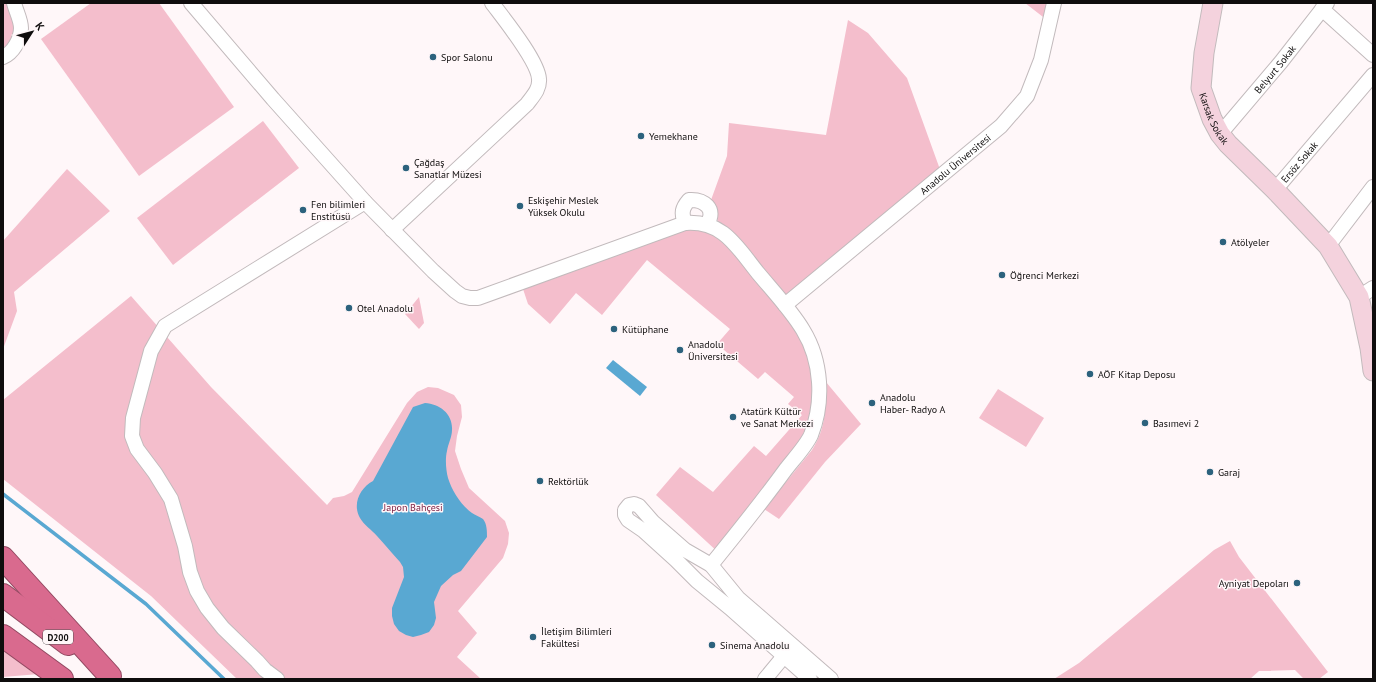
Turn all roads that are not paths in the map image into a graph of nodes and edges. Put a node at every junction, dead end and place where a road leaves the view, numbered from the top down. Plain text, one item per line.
1 (14, 3) edge
2 (191, 3) edge
3 (492, 3) edge
4 (1054, 3) edge
5 (1213, 3) edge
6 (1324, 6) edge
7 (1373, 55) edge
8 (3, 57) edge
9 (1373, 75) edge
10 (1220, 134) junction
11 (1373, 187) edge
12 (1276, 190) junction
13 (365, 202) junction
14 (709, 220) junction
15 (685, 223) junction
16 (392, 230) junction
17 (1328, 246) junction
18 (1366, 292) edge
19 (785, 305) junction
20 (1373, 371) edge
21 (3, 558) edge
22 (710, 565) junction
23 (689, 573) junction
24 (704, 587) junction
25 (3, 595) edge
26 (3, 636) edge
27 (788, 651) junction
28 (112, 677) edge
29 (62, 679) edge
30 (277, 679) edge
31 (765, 679) edge
32 (810, 679) edge
33 (831, 679) edge

1 - 8 street
2 - 13 street
3 - 16 street
4 - 19 street, Anadolu Üniversitesi
5 - 10 main road, Karsak Sokak
6 - 7 street
6 - 10 street, Belyurt Sokak
9 - 12 street, Ersöz Sokak
10 - 12 main road, Karsak Sokak
11 - 17 street
12 - 17 main road, Ersöz Sokak
13 - 16 street
13 - 30 street
14 - 15 street
14 - 15 street
14 - 19 street
15 - 16 street
17 - 18 main road, Ersöz Sokak
18 - 20 main road, Ersöz Sokak
19 - 22 street
21 - 28 highway
22 - 23 street
22 - 23 street
22 - 24 street
22 - 27 street
23 - 24 street
24 - 27 street
25 - 28 highway, D200
26 - 29 highway
27 - 31 street
27 - 32 street
27 - 33 street

